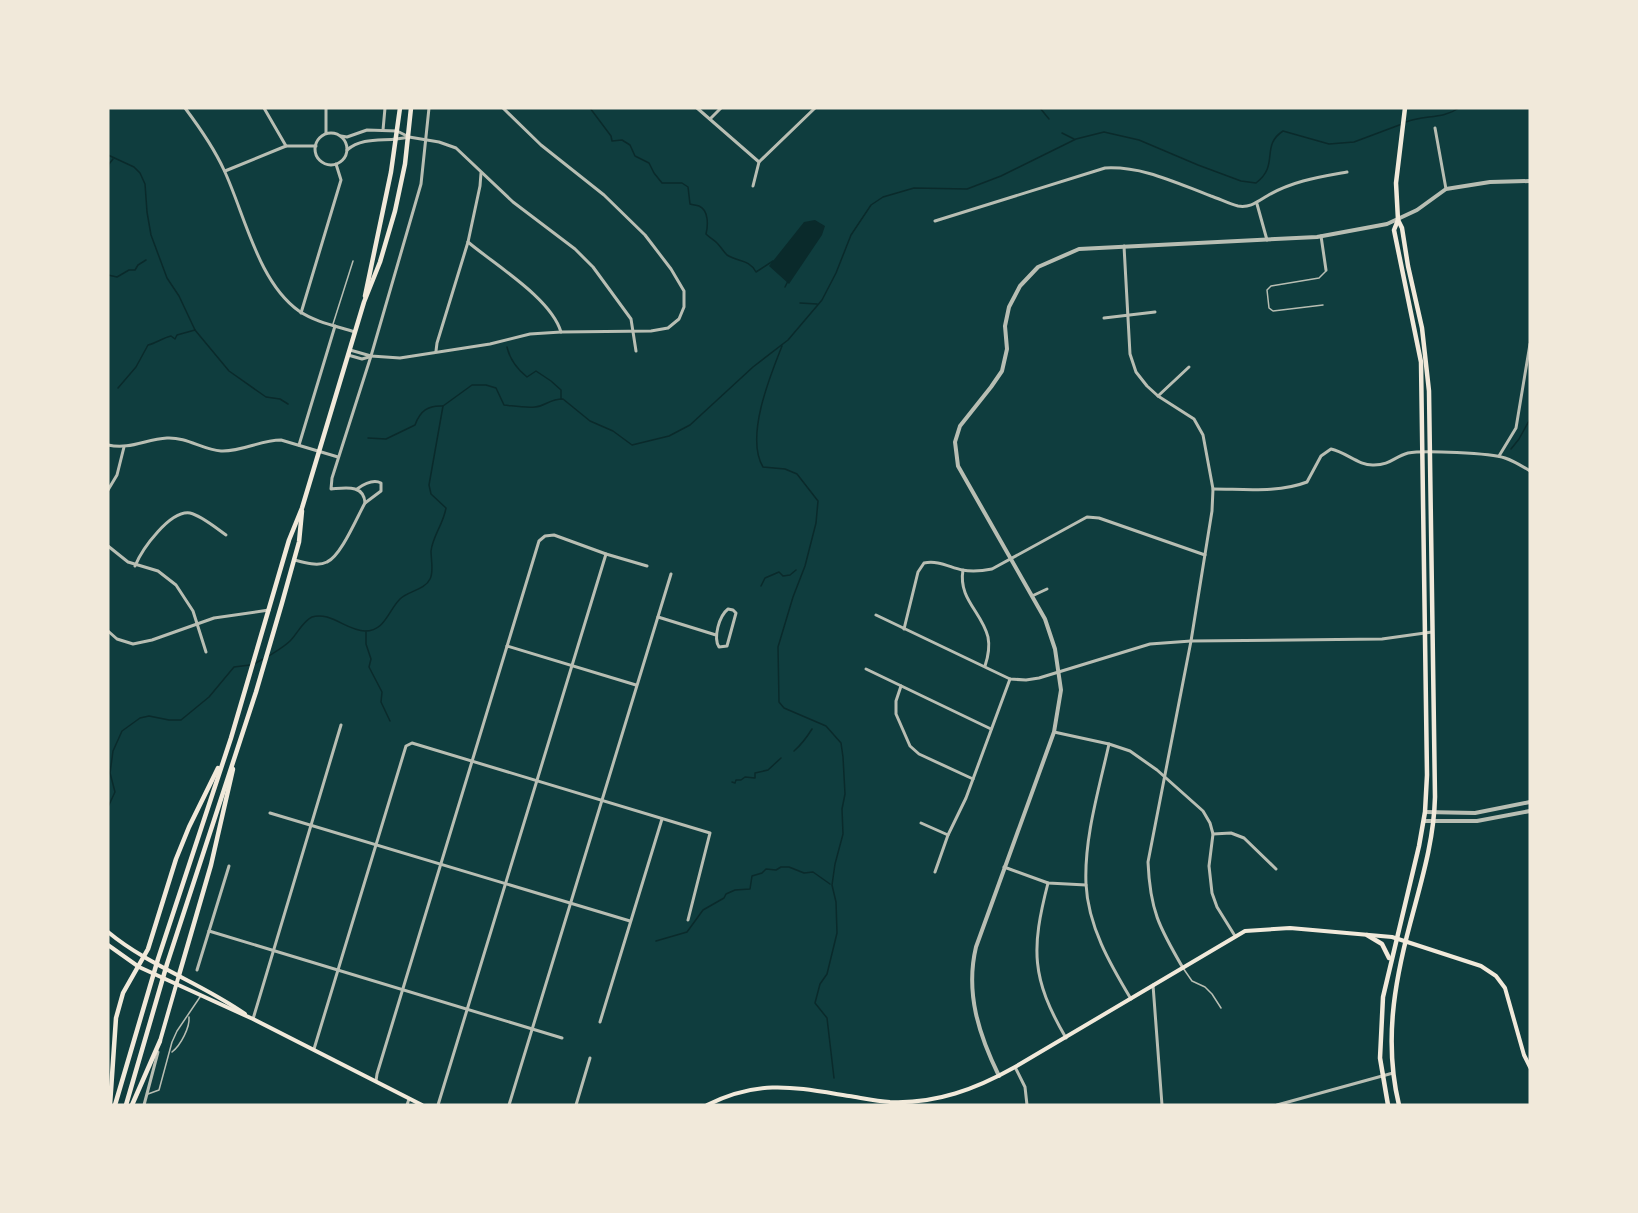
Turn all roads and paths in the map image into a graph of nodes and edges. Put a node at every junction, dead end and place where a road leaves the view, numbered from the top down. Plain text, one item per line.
1 (185, 108) edge
2 (264, 108) edge
3 (326, 108) edge
4 (385, 108) edge
5 (400, 108) edge
6 (411, 108) edge
7 (429, 108) edge
8 (503, 108) edge
9 (697, 108) edge
10 (721, 108) edge
11 (815, 108) edge
12 (1405, 108) edge
13 (710, 119) junction
14 (1435, 128) dead end
15 (383, 130) junction
16 (397, 131) junction
17 (326, 134) junction
18 (341, 136) junction
19 (409, 137) junction
20 (426, 139) junction
21 (396, 141) junction
22 (286, 146) junction
23 (316, 146) junction
24 (347, 150) junction
25 (759, 162) junction
26 (336, 164) junction
27 (225, 171) junction
28 (1347, 172) dead end
29 (481, 173) junction
30 (1530, 181) edge
31 (753, 186) dead end
32 (1446, 189) junction
33 (1257, 203) junction
34 (1398, 220) junction
35 (935, 221) dead end
36 (1322, 236) junction
37 (1267, 240) junction
38 (468, 242) junction
39 (1124, 246) junction
40 (353, 261) dead end
41 (1326, 270) joint
42 (364, 302) junction
43 (1323, 305) dead end
44 (1155, 312) dead end
45 (301, 313) junction
46 (1128, 315) junction
47 (1104, 318) dead end
48 (334, 326) junction
49 (355, 332) junction
50 (561, 332) junction
51 (634, 332) junction
52 (1530, 344) edge
53 (436, 351) junction
54 (636, 351) dead end
55 (349, 353) junction
56 (371, 356) junction
57 (1189, 367) dead end
58 (1158, 396) junction
59 (108, 445) edge
60 (299, 445) junction
61 (124, 447) junction
62 (319, 451) junction
63 (1430, 451) junction
64 (1422, 452) junction
65 (1499, 456) junction
66 (338, 457) junction
67 (1530, 471) edge
68 (356, 489) junction
69 (1213, 489) junction
70 (108, 490) edge
71 (365, 503) junction
72 (302, 508) junction
73 (226, 535) dead end
74 (108, 546) edge
75 (606, 554) junction
76 (1205, 555) junction
77 (1010, 559) junction
78 (294, 560) junction
79 (135, 566) junction
80 (647, 566) dead end
81 (963, 570) junction
82 (671, 574) dead end
83 (1047, 589) dead end
84 (1032, 596) junction
85 (270, 610) junction
86 (876, 615) dead end
87 (658, 617) junction
88 (198, 623) junction
89 (904, 629) junction
90 (108, 631) edge
91 (1432, 632) junction
92 (1425, 633) junction
93 (716, 635) junction
94 (1191, 641) junction
95 (507, 646) junction
96 (206, 652) dead end
97 (571, 667) junction
98 (985, 667) junction
99 (866, 669) dead end
100 (1059, 672) junction
101 (1010, 680) junction
102 (636, 685) junction
103 (901, 686) junction
104 (341, 725) dead end
105 (991, 729) junction
106 (1054, 732) junction
107 (231, 738) junction
108 (240, 741) junction
109 (1109, 744) junction
110 (471, 761) junction
111 (1164, 776) junction
112 (973, 779) junction
113 (537, 781) junction
114 (602, 800) junction
115 (1530, 802) edge
116 (1530, 811) edge
117 (1425, 812) junction
118 (270, 813) dead end
119 (1434, 813) junction
120 (662, 819) junction
121 (1433, 820) junction
122 (1424, 821) junction
123 (921, 823) dead end
124 (311, 825) junction
125 (1213, 834) junction
126 (948, 835) junction
127 (376, 844) junction
128 (440, 864) junction
129 (229, 866) dead end
130 (1004, 867) junction
131 (1276, 869) dead end
132 (935, 872) dead end
133 (1048, 883) junction
134 (506, 884) junction
135 (1086, 885) junction
136 (571, 903) junction
137 (688, 920) dead end
138 (630, 921) junction
139 (108, 932) edge
140 (209, 932) junction
141 (1367, 935) junction
142 (1235, 936) junction
143 (1396, 937) junction
144 (1406, 940) junction
145 (108, 945) edge
146 (273, 951) junction
147 (144, 958) junction
148 (1390, 961) junction
149 (138, 967) junction
150 (1183, 968) junction
151 (197, 970) dead end
152 (338, 970) junction
153 (179, 975) junction
154 (177, 985) junction
155 (1153, 985) junction
156 (402, 990) junction
157 (215, 994) junction
158 (200, 996) junction
159 (1131, 999) junction
160 (1221, 1008) dead end
161 (468, 1010) junction
162 (189, 1016) junction
163 (253, 1019) junction
164 (600, 1022) dead end
165 (532, 1028) junction
166 (562, 1038) dead end
167 (1066, 1038) junction
168 (160, 1041) junction
169 (314, 1049) junction
170 (171, 1053) junction
171 (590, 1058) dead end
172 (1016, 1067) junction
173 (1530, 1067) edge
174 (1393, 1073) junction
175 (999, 1076) junction
176 (1382, 1076) junction
177 (376, 1081) junction
178 (147, 1094) junction
179 (409, 1099) junction
180 (110, 1105) edge
181 (115, 1105) edge
182 (126, 1105) edge
183 (132, 1105) edge
184 (144, 1105) edge
185 (407, 1105) edge
186 (422, 1105) edge
187 (438, 1105) edge
188 (508, 1105) edge
189 (576, 1105) edge
190 (707, 1105) edge
191 (1027, 1105) edge
192 (1162, 1105) edge
193 (1277, 1105) edge
194 (1388, 1105) edge
195 (1399, 1105) edge

1 - 27 street
2 - 22 street
3 - 17 street
4 - 15 street
5 - 16 main road
6 - 19 main road
7 - 20 street
8 - 51 street
9 - 13 street
10 - 13 street
11 - 25 street
12 - 34 main road
13 - 25 street
14 - 32 street
15 - 16 street
15 - 18 street
16 - 19 street
16 - 21 main road
17 - 18 street
17 - 23 street
18 - 24 street
19 - 20 street
19 - 21 street
19 - 42 main road
20 - 29 street
20 - 56 street
21 - 24 street
21 - 42 main road
22 - 23 street
22 - 27 street
23 - 26 street
24 - 26 street
25 - 31 street
26 - 45 street
27 - 45 street
28 - 33 street
29 - 38 street
29 - 51 street
30 - 32 street
32 - 34 street
33 - 35 street
33 - 37 street
34 - 36 street
34 - 63 main road
34 - 64 main road
36 - 37 street
36 - 41 street
37 - 39 street
38 - 50 street
38 - 53 street
39 - 46 street
39 - 77 street
40 - 48 lane
41 - 43 lane
42 - 49 main road
44 - 46 street
45 - 48 street
46 - 47 street
46 - 58 street
48 - 49 street
48 - 60 street
49 - 55 main road
50 - 51 street
50 - 53 street
51 - 54 street
52 - 65 street
53 - 56 street
55 - 56 street
55 - 62 main road
56 - 66 street
57 - 58 street
58 - 69 street
59 - 61 street
60 - 61 street
60 - 62 street
61 - 70 street
62 - 66 street
62 - 72 main road
63 - 64 street
63 - 65 street
63 - 91 main road
64 - 69 street
64 - 92 main road
65 - 67 street
66 - 68 street
68 - 71 street
68 - 71 street
69 - 76 street
71 - 78 street
72 - 78 main road
72 - 85 main road
73 - 79 street
74 - 79 street
75 - 80 street
75 - 95 street
75 - 97 street
76 - 77 street
76 - 94 street
77 - 81 street
77 - 84 street
78 - 108 main road
79 - 88 street
81 - 89 street
81 - 98 street
82 - 87 street
83 - 84 street
84 - 100 street
85 - 88 street
85 - 107 main road
86 - 89 street
87 - 93 street
87 - 102 street
88 - 90 street
88 - 96 street
89 - 98 street
91 - 92 street
91 - 119 main road
92 - 94 street
92 - 117 main road
93 - 93 street
94 - 100 street
94 - 111 street
95 - 97 street
95 - 110 street
97 - 102 street
97 - 113 street
98 - 101 street
99 - 103 street
100 - 101 street
100 - 106 street
101 - 105 street
102 - 114 street
103 - 105 street
103 - 112 street
104 - 124 street
105 - 112 street
106 - 109 street
106 - 130 street
107 - 147 main road
107 - 181 main road
108 - 153 main road
108 - 182 main road
109 - 111 street
109 - 135 street
110 - 113 street
110 - 127 street
110 - 128 street
111 - 125 street
111 - 150 street
112 - 126 street
113 - 114 street
113 - 134 street
114 - 120 street
114 - 136 street
115 - 119 street
116 - 121 street
117 - 119 street
117 - 122 main road
118 - 124 street
119 - 121 main road
120 - 137 street
120 - 138 street
121 - 122 street
121 - 144 main road
122 - 143 main road
123 - 126 street
124 - 127 street
124 - 146 street
125 - 131 street
125 - 142 street
126 - 132 street
127 - 128 street
127 - 152 street
128 - 134 street
128 - 156 street
129 - 140 street
130 - 133 street
130 - 175 street
133 - 135 street
133 - 167 street
134 - 136 street
134 - 161 street
135 - 159 street
136 - 138 street
136 - 165 street
138 - 164 street
139 - 147 main road
140 - 146 street
140 - 151 street
141 - 142 main road
141 - 143 main road
141 - 148 main road
142 - 150 main road
143 - 144 main road
143 - 148 main road
144 - 173 main road
144 - 174 main road
145 - 149 main road
146 - 152 street
146 - 163 street
147 - 149 main road
147 - 153 main road
148 - 176 main road
149 - 154 main road
149 - 180 main road
150 - 155 main road
150 - 160 lane
152 - 156 street
152 - 169 street
153 - 154 main road
153 - 157 main road
154 - 158 main road
154 - 168 main road
155 - 159 main road
155 - 192 street
156 - 161 street
156 - 177 street
157 - 158 main road
157 - 163 main road
158 - 162 lane
158 - 163 main road
159 - 167 main road
161 - 165 street
161 - 187 street
162 - 170 lane
162 - 170 lane
163 - 169 main road
165 - 166 street
165 - 188 street
167 - 172 main road
168 - 178 street
168 - 183 main road
169 - 177 main road
170 - 178 lane
171 - 189 street
172 - 175 main road
172 - 191 street
174 - 176 street
174 - 195 main road
175 - 190 main road
176 - 193 street
176 - 194 main road
177 - 179 main road
178 - 184 street
179 - 185 street
179 - 186 main road

